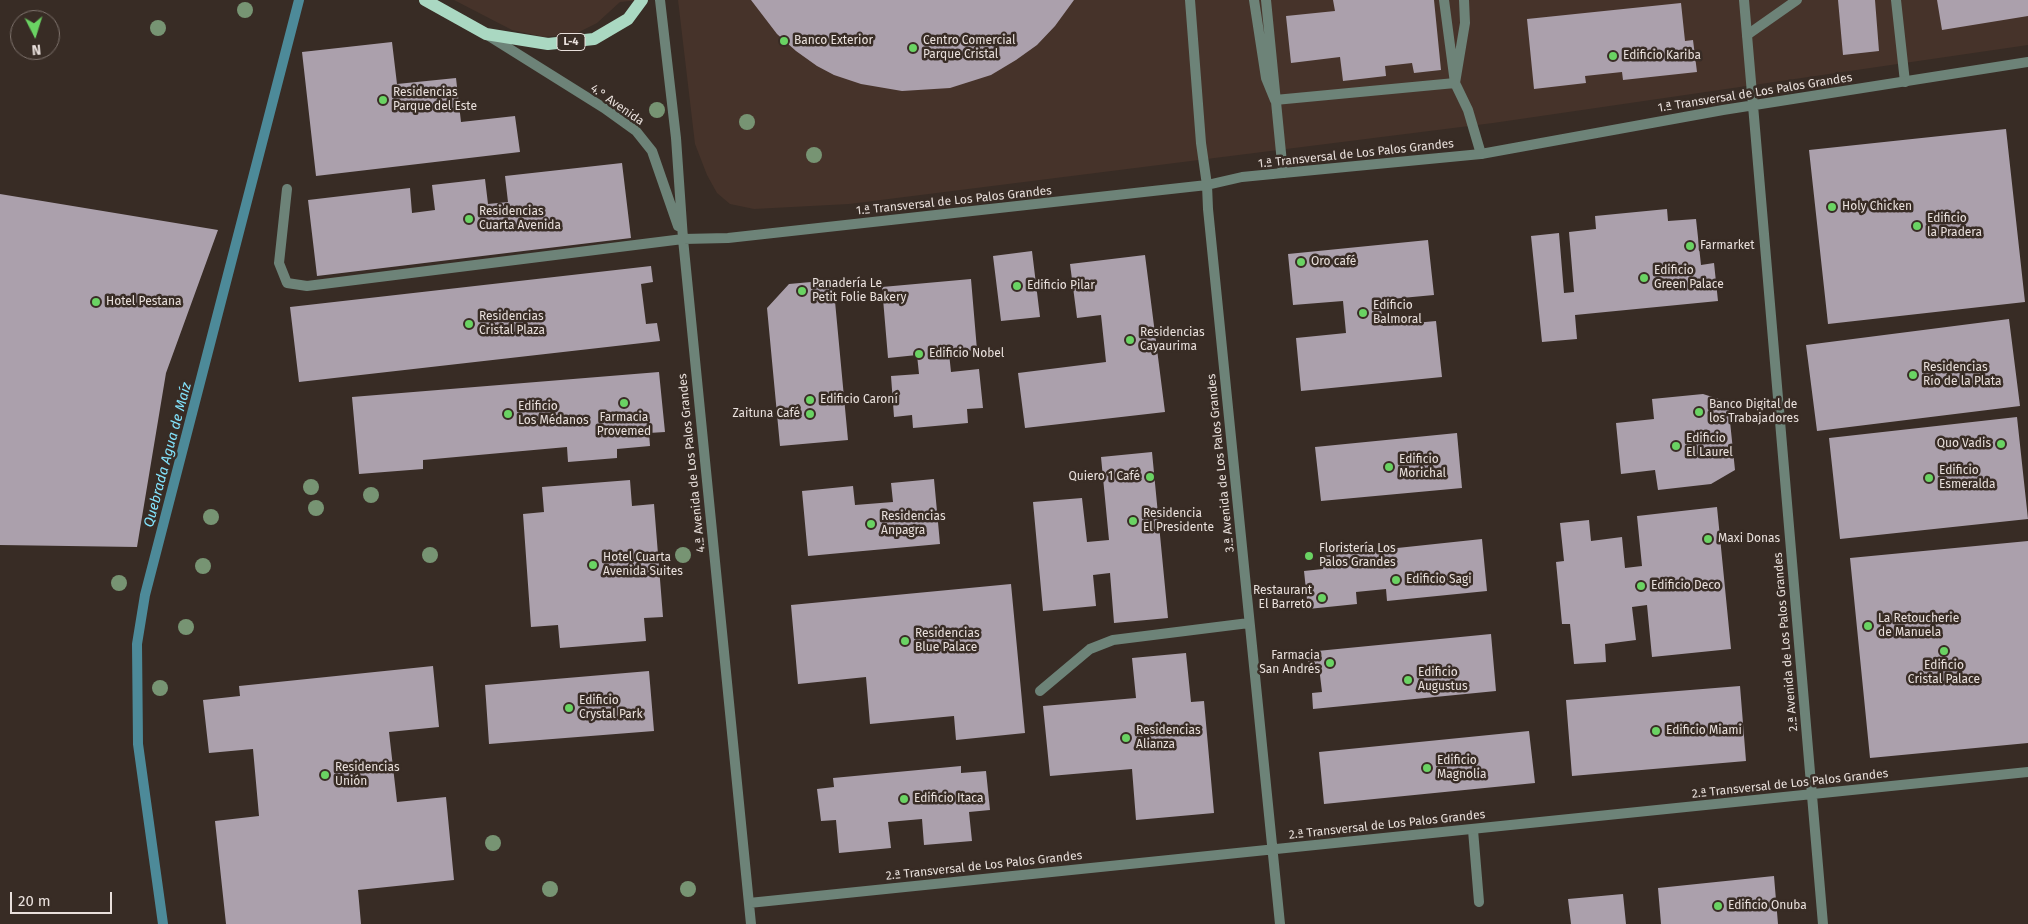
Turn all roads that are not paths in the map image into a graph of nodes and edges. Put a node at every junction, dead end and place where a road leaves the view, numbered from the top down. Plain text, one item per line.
1 (425, 0) edge
2 (642, 0) edge
3 (660, 0) edge
4 (1190, 0) edge
5 (1254, 0) edge
6 (1266, 0) edge
7 (1444, 0) edge
8 (1464, 0) edge
9 (1744, 0) edge
10 (1798, 0) edge
11 (1896, 0) edge
12 (486, 34) junction
13 (1747, 35) junction
14 (2028, 62) edge
15 (1905, 82) junction
16 (1455, 83) junction
17 (1276, 100) junction
18 (1753, 106) junction
19 (1481, 154) junction
20 (1283, 172) junction
21 (1207, 185) junction
22 (287, 189) dead end
23 (683, 239) junction
24 (1249, 623) junction
25 (1040, 691) dead end
26 (2028, 772) edge
27 (1812, 794) junction
28 (1473, 830) junction
29 (1272, 849) junction
30 (1479, 902) dead end
31 (749, 903) junction
32 (751, 924) edge
33 (1280, 924) edge
34 (1823, 924) edge

1 - 12 main road, L-4
2 - 12 main road, L-4
3 - 23 street, 4.ª Avenida de Los Palos Grandes
4 - 21 street, 3.ª Avenida de Los Palos Grandes
5 - 17 street
6 - 17 street
7 - 16 street
8 - 16 street
9 - 13 street, 2.ª Avenida de Los Palos Grandes
10 - 13 street
11 - 15 street
12 - 23 street, 4.° Avenida
13 - 18 street, 2.ª Avenida de Los Palos Grandes
14 - 15 street, 1.ª Transversal de Los Palos Grandes
15 - 18 street, 1.ª Transversal de Los Palos Grandes
16 - 17 street
16 - 19 street
17 - 20 street
18 - 19 street, 1.ª Transversal de Los Palos Grandes
18 - 27 street, 2.ª Avenida de Los Palos Grandes
19 - 20 street, 1.ª Transversal de Los Palos Grandes
20 - 21 street, 1.ª Transversal de Los Palos Grandes
21 - 23 street, 1.ª Transversal de Los Palos Grandes
21 - 24 street, 3.ª Avenida de Los Palos Grandes
22 - 23 street, 1.ª Transversal de Los Palos Grandes
23 - 31 street, 4.ª Avenida de Los Palos Grandes
24 - 25 street
24 - 29 street, 3.ª Avenida de Los Palos Grandes
26 - 27 street, 2.ª Transversal de Los Palos Grandes
27 - 28 street, 2.ª Transversal de Los Palos Grandes
27 - 34 street, 2.ª Avenida de Los Palos Grandes
28 - 29 street, 2.ª Transversal de Los Palos Grandes
28 - 30 street
29 - 31 street, 2.ª Transversal de Los Palos Grandes
29 - 33 street, 3.ª Avenida de Los Palos Grandes
31 - 32 street, 4.ª Avenida de Los Palos Grandes

